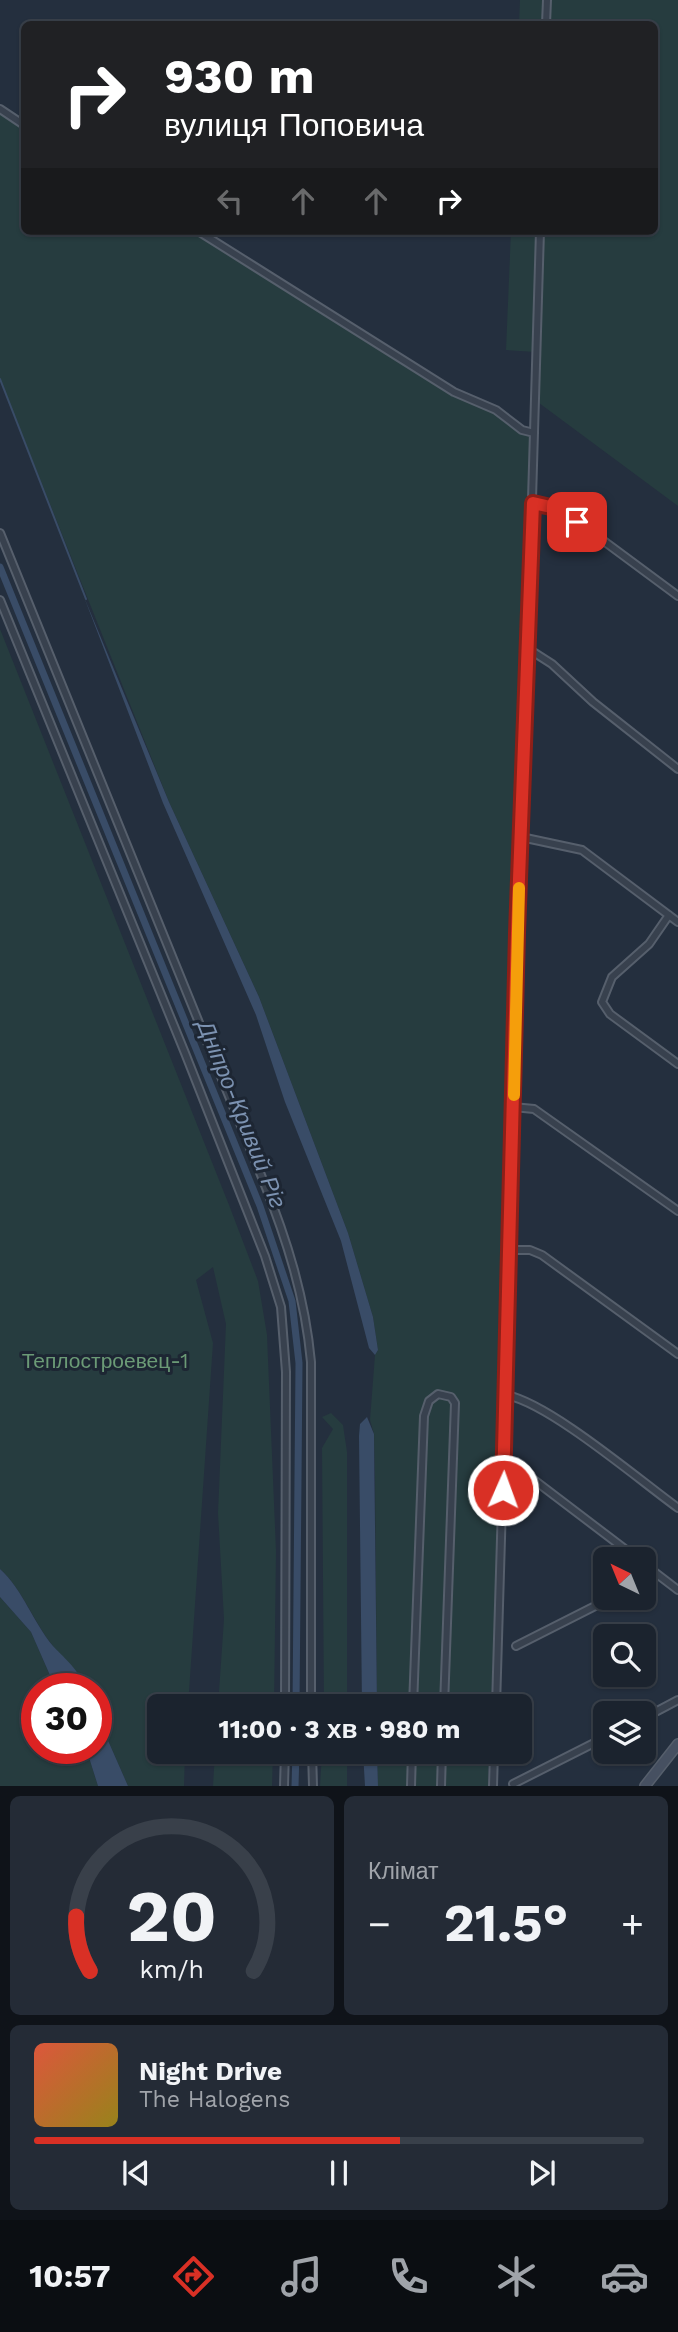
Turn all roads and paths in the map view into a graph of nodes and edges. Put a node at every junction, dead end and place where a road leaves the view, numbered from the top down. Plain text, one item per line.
1 (547, 0) edge
2 (546, 21) edge
3 (0, 109) edge
4 (21, 123) edge
5 (204, 235) edge
6 (540, 235) edge
7 (534, 433) junction
8 (533, 503) junction
9 (0, 533) edge
10 (678, 596) edge
11 (0, 600) edge
12 (527, 648) junction
13 (678, 769) edge
14 (521, 837) junction
15 (668, 915) junction
16 (678, 922) edge
17 (678, 1065) edge
18 (513, 1107) junction
19 (678, 1211) edge
20 (509, 1250) junction
21 (678, 1354) edge
22 (506, 1395) junction
23 (503, 1463) junction
24 (678, 1508) edge
25 (622, 1547) edge
26 (657, 1574) edge
27 (678, 1590) edge
28 (593, 1607) edge
29 (516, 1646) dead end
30 (285, 1694) edge
31 (312, 1694) edge
32 (413, 1694) edge
33 (444, 1694) edge
34 (496, 1694) edge
35 (678, 1700) edge
36 (656, 1711) edge
37 (593, 1744) edge
38 (678, 1744) edge
39 (285, 1764) edge
40 (312, 1764) edge
41 (412, 1764) edge
42 (442, 1764) edge
43 (494, 1764) edge
44 (513, 1784) edge
45 (284, 1786) edge
46 (313, 1786) edge
47 (411, 1786) edge
48 (441, 1786) edge
49 (493, 1786) edge
50 (645, 1786) edge

1 - 2 street
3 - 4 street
5 - 7 street
6 - 7 street
7 - 8 street
8 - 10 street
8 - 12 street
9 - 31 street
11 - 30 street
12 - 13 street
12 - 14 street
14 - 15 street
14 - 18 street
15 - 16 street
15 - 17 street
18 - 19 street
18 - 20 street
20 - 21 street
20 - 22 street
22 - 23 street
22 - 24 street
23 - 25 street
23 - 34 street
26 - 27 street
28 - 29 street
32 - 33 street
35 - 36 street
37 - 44 street
38 - 50 street
39 - 45 street
40 - 46 street
41 - 47 street
42 - 48 street
43 - 49 street

